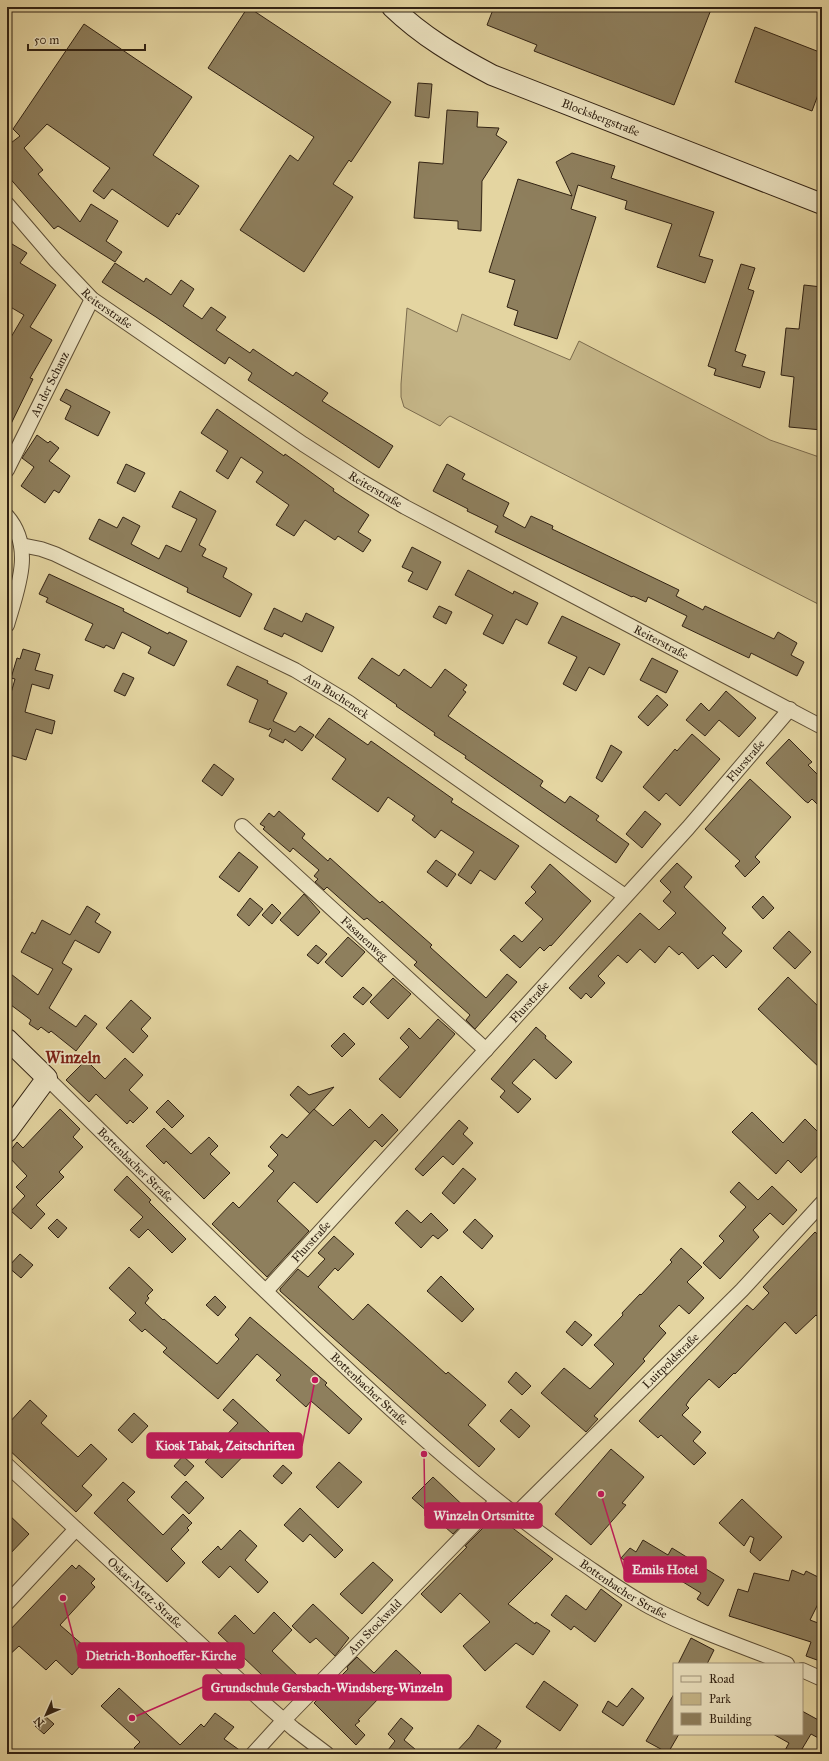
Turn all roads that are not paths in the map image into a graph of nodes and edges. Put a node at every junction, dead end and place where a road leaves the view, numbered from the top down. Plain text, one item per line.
1 (399, 9) edge
2 (7, 204) edge
3 (822, 204) edge
4 (92, 299) junction
5 (7, 470) edge
6 (7, 516) edge
7 (21, 545) junction
8 (7, 625) edge
9 (790, 709) junction
10 (822, 727) edge
11 (242, 826) dead end
12 (625, 896) junction
13 (7, 1039) edge
14 (486, 1050) junction
15 (47, 1078) junction
16 (7, 1132) edge
17 (822, 1203) edge
18 (266, 1291) junction
19 (7, 1465) edge
20 (497, 1501) junction
21 (515, 1515) junction
22 (76, 1529) junction
23 (7, 1603) edge
24 (784, 1663) edge
25 (803, 1670) edge
26 (822, 1680) edge
27 (283, 1721) junction
28 (254, 1754) edge
29 (327, 1754) edge

1 - 3 main road, Blocksbergstraße
2 - 4 street, Reiterstraße
4 - 5 street, An der Schanz
4 - 9 street, Reiterstraße
6 - 7 street
7 - 8 street
7 - 12 street, Am Bucheneck
9 - 10 street
9 - 12 street, Flurstraße
11 - 14 street, Fasanenweg
12 - 14 street, Flurstraße
13 - 15 main road, Bottenbacher Straße
14 - 18 street, Flurstraße
15 - 16 main road
15 - 18 street, Bottenbacher Straße
17 - 21 street, Luitpoldstraße
18 - 20 street, Bottenbacher Straße
19 - 22 street, Oskar-Metz-Straße
20 - 21 street, Bottenbacher Straße
20 - 27 street, Am Stockwald
21 - 24 street, Bottenbacher Straße
22 - 23 street
22 - 27 street, Oskar-Metz-Straße
25 - 26 street
27 - 28 street, Am Stockwald
27 - 29 street, Oskar-Metz-Straße

